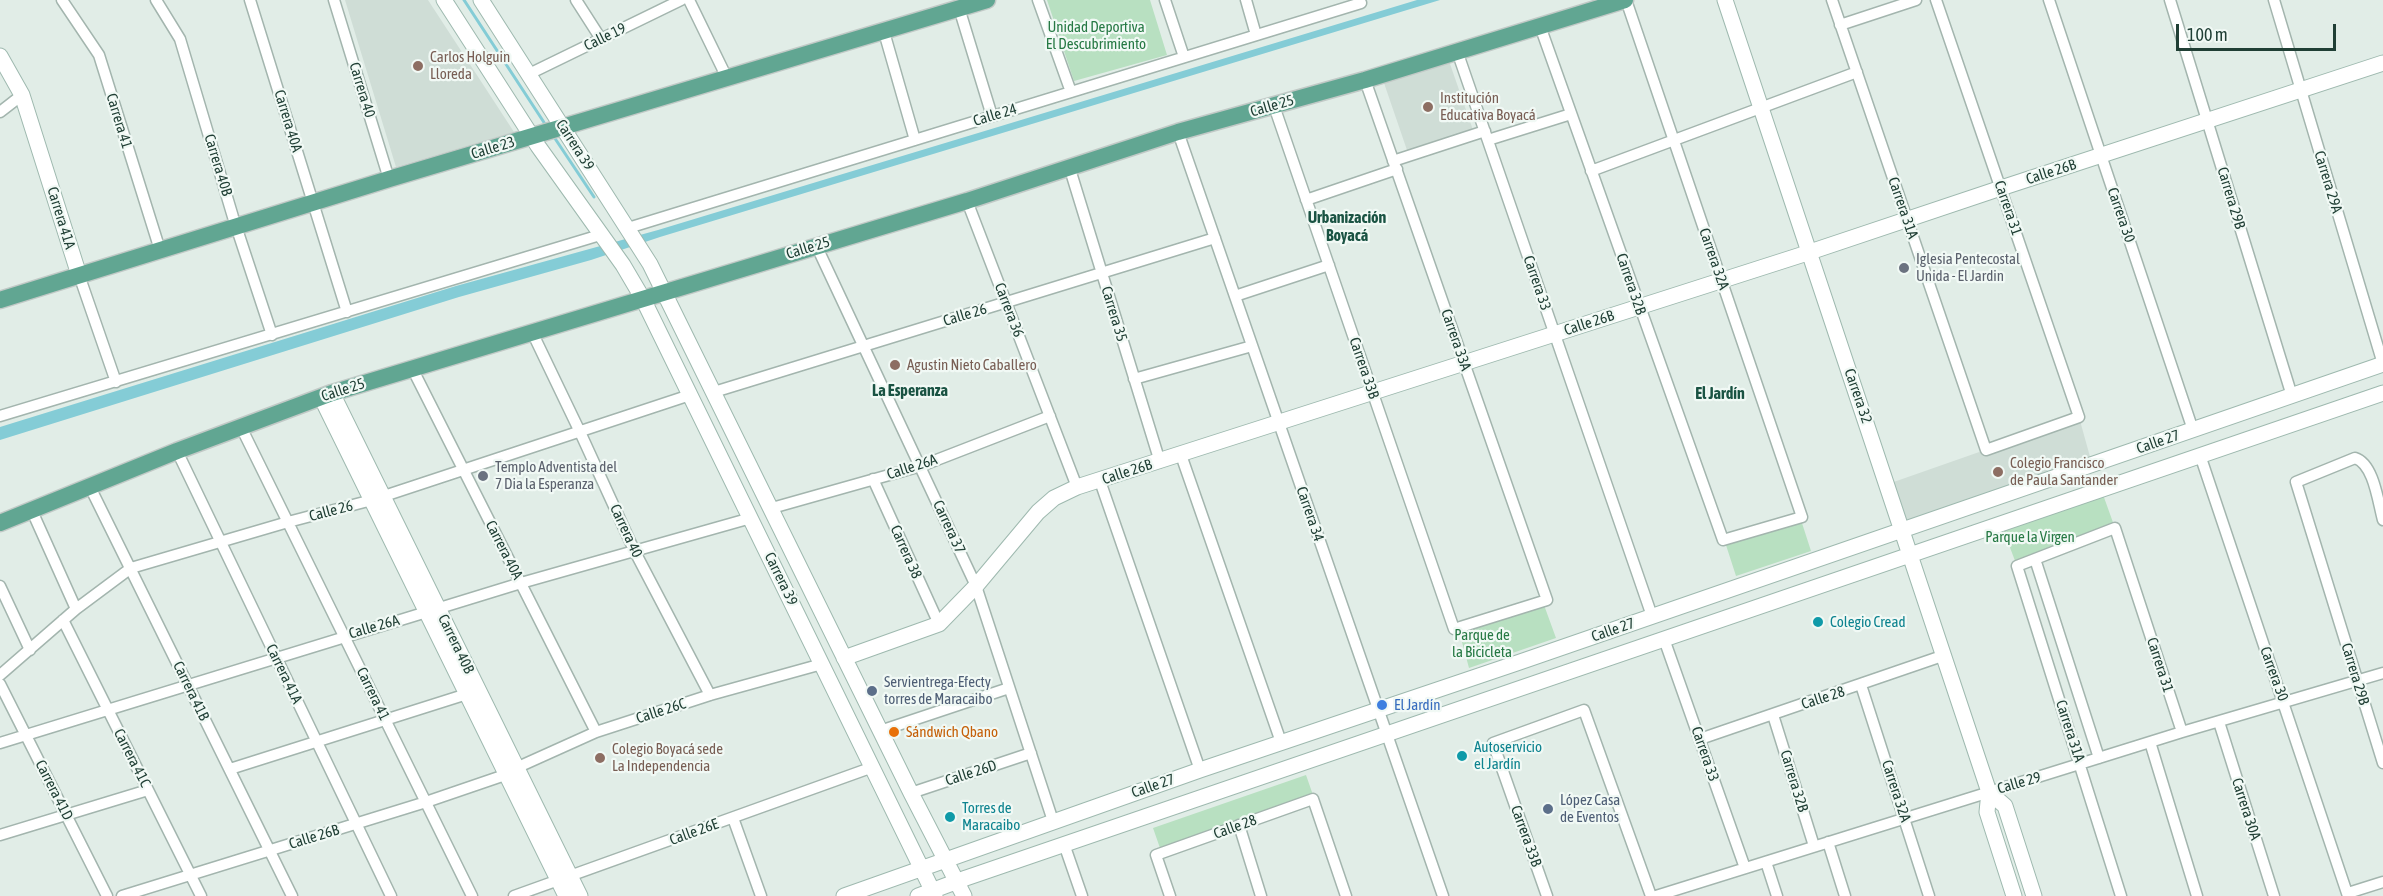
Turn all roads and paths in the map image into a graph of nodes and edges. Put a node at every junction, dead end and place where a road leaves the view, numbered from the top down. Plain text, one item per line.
1 (62, 0) edge
2 (156, 0) edge
3 (250, 0) edge
4 (334, 0) edge
5 (444, 0) edge
6 (481, 0) edge
7 (576, 0) edge
8 (681, 0) edge
9 (689, 0) edge
10 (987, 0) edge
11 (1038, 0) edge
12 (1165, 0) edge
13 (1246, 0) edge
14 (1625, 0) edge
15 (1725, 0) edge
16 (1832, 0) edge
17 (1916, 0) edge
18 (1936, 0) edge
19 (2049, 0) edge
20 (2170, 0) edge
21 (2274, 0) edge
22 (1361, 3) dead end
23 (1332, 5) edge
24 (959, 8) junction
25 (1840, 25) junction
26 (1540, 26) junction
27 (884, 32) junction
28 (1256, 35) junction
29 (602, 39) junction
30 (1457, 51) junction
31 (0, 56) edge
32 (1184, 57) junction
33 (2383, 63) edge
34 (1857, 72) junction
35 (529, 74) junction
36 (727, 78) junction
37 (1365, 80) junction
38 (2301, 91) junction
39 (1071, 92) junction
40 (22, 96) junction
41 (1274, 106) junction
42 (1761, 108) junction
43 (0, 111) edge
44 (1571, 114) junction
45 (992, 116) junction
46 (2208, 121) junction
47 (559, 129) junction
48 (1178, 132) junction
49 (1486, 135) junction
50 (535, 136) junction
51 (915, 140) junction
52 (1673, 140) junction
53 (2101, 156) junction
54 (1395, 165) junction
55 (1069, 166) junction
56 (1591, 171) junction
57 (389, 179) junction
58 (2001, 188) junction
59 (1306, 200) junction
60 (967, 201) junction
61 (313, 203) junction
62 (1907, 219) junction
63 (237, 227) junction
64 (630, 231) junction
65 (1215, 238) junction
66 (816, 245) junction
67 (611, 249) junction
68 (160, 250) junction
69 (1809, 253) junction
70 (1329, 265) junction
71 (1101, 272) junction
72 (79, 275) junction
73 (1721, 280) junction
74 (665, 292) junction
75 (1235, 296) junction
76 (643, 298) junction
77 (0, 300) edge
78 (1006, 302) junction
79 (1639, 308) junction
80 (347, 312) junction
81 (532, 332) junction
82 (272, 334) junction
83 (1555, 334) junction
84 (864, 345) junction
85 (1252, 346) junction
86 (1464, 363) junction
87 (2383, 364) edge
88 (412, 369) junction
89 (1134, 379) junction
90 (116, 382) junction
91 (714, 392) junction
92 (1372, 393) junction
93 (2383, 393) edge
94 (326, 395) junction
95 (690, 395) junction
96 (2292, 396) junction
97 (0, 416) edge
98 (1050, 416) junction
99 (1279, 424) junction
100 (241, 427) junction
101 (2193, 430) junction
102 (580, 432) junction
103 (1986, 450) joint
104 (177, 451) junction
105 (1181, 455) junction
106 (2200, 455) junction
107 (1160, 462) junction
108 (921, 466) junction
109 (464, 470) junction
110 (873, 479) junction
111 (1100, 481) junction
112 (90, 487) junction
113 (1077, 487) junction
114 (377, 499) junction
115 (772, 508) junction
116 (32, 511) junction
117 (751, 518) junction
118 (2383, 520) edge
119 (288, 522) junction
120 (0, 523) edge
121 (1904, 530) junction
122 (1723, 540) joint
123 (221, 542) junction
124 (634, 550) junction
125 (1912, 554) junction
126 (2035, 559) junction
127 (131, 568) junction
128 (521, 583) junction
129 (0, 586) edge
130 (976, 586) junction
131 (76, 609) junction
132 (433, 610) junction
133 (1652, 616) junction
134 (63, 620) junction
135 (939, 624) junction
136 (1454, 629) joint
137 (344, 636) junction
138 (1664, 639) junction
139 (30, 650) junction
140 (1945, 656) junction
141 (276, 657) junction
142 (844, 658) junction
143 (822, 664) junction
144 (2383, 673) edge
145 (0, 675) edge
146 (2356, 681) junction
147 (0, 684) edge
148 (188, 684) junction
149 (1861, 685) junction
150 (1010, 688) junction
151 (467, 694) junction
152 (710, 695) junction
153 (2284, 702) junction
154 (1378, 709) junction
155 (108, 710) junction
156 (1773, 715) junction
157 (386, 720) junction
158 (2219, 722) junction
159 (880, 731) junction
160 (596, 732) junction
161 (2182, 732) junction
162 (1386, 733) junction
163 (26, 735) junction
164 (1700, 739) junction
165 (316, 741) junction
166 (1281, 742) junction
167 (2150, 742) junction
168 (0, 743) edge
169 (1031, 753) junction
170 (2099, 758) junction
171 (2383, 763) edge
172 (2080, 764) junction
173 (873, 767) junction
174 (230, 769) junction
175 (1200, 770) junction
176 (511, 771) junction
177 (148, 790) junction
178 (1989, 792) junction
179 (910, 793) junction
180 (426, 802) junction
181 (66, 814) junction
182 (733, 818) junction
183 (1905, 818) junction
184 (1053, 821) junction
185 (356, 824) junction
186 (1239, 825) junction
187 (0, 835) edge
188 (1828, 842) junction
189 (1064, 844) junction
190 (1814, 846) junction
191 (270, 850) junction
192 (946, 859) junction
193 (1766, 862) junction
194 (921, 868) junction
195 (1745, 868) junction
196 (190, 874) junction
197 (565, 879) junction
198 (957, 881) junction
199 (2383, 882) edge
200 (1691, 885) junction
201 (928, 894) edge
202 (2348, 895) edge
203 (107, 896) edge
204 (122, 896) edge
205 (201, 896) edge
206 (292, 896) edge
207 (391, 896) edge
208 (472, 896) edge
209 (514, 896) edge
210 (566, 896) edge
211 (580, 896) edge
212 (761, 896) edge
213 (844, 896) edge
214 (964, 896) edge
215 (1082, 896) edge
216 (1170, 896) edge
217 (1261, 896) edge
218 (1346, 896) edge
219 (1443, 896) edge
220 (1547, 896) edge
221 (1651, 896) edge
222 (1656, 896) edge
223 (1695, 896) edge
224 (1777, 896) edge
225 (1845, 896) edge
226 (1929, 896) edge
227 (2014, 896) edge
228 (2034, 896) edge
229 (2121, 896) edge
230 (2197, 896) edge
231 (2274, 896) edge

1 - 68 street, Carrera 41
2 - 63 street, Carrera 40B
3 - 61 street, Carrera 40A
4 - 57 street, Carrera 40
5 - 50 main road, Carrera 39
6 - 35 main road, Carrera 39
7 - 29 street
8 - 29 street, Calle 19
9 - 36 street
10 - 24 main road, Calle 23
11 - 39 street
12 - 32 street
13 - 28 street
14 - 26 main road, Calle 25
14 - 52 street, Carrera 32A
15 - 42 main road, Carrera 32
16 - 25 street, Carrera 31A
17 - 25 street
18 - 58 street, Carrera 31
19 - 53 street, Carrera 30
20 - 46 street, Carrera 29B
21 - 38 street, Carrera 29A
22 - 23 street, Calle 24
23 - 28 street, Calle 24
24 - 27 main road, Calle 23
24 - 45 street
25 - 34 street, Carrera 31A
26 - 30 main road, Calle 25
26 - 44 street, Carrera 32B
27 - 36 main road, Calle 23
27 - 51 street
28 - 32 street, Calle 24
29 - 35 street, Calle 19
30 - 37 main road, Calle 25
30 - 49 street, Carrera 33
31 - 40 main road, Carrera 41A
32 - 39 street, Calle 24
33 - 38 main road, Calle 26B
34 - 42 street
34 - 62 street, Carrera 31A
35 - 47 main road, Carrera 39
36 - 47 main road, Calle 23
37 - 41 main road, Calle 25
37 - 54 street, Carrera 33A
38 - 46 main road, Calle 26B
38 - 87 street, Carrera 29A
39 - 45 street, Calle 24
40 - 43 street
40 - 72 main road, Carrera 41A
41 - 48 main road, Calle 25
41 - 59 street, Carrera 33B
42 - 52 street
42 - 69 main road, Carrera 32
44 - 49 street
44 - 56 street, Carrera 32B
45 - 51 street, Calle 24
46 - 53 main road, Calle 26B
46 - 96 street, Carrera 29B
47 - 50 main road, Calle 23
47 - 64 main road, Carrera 39
48 - 55 main road, Calle 25
48 - 65 street, Carrera 34
49 - 54 street
49 - 83 street, Carrera 33
50 - 57 main road, Calle 23
50 - 67 main road, Carrera 39
51 - 64 street, Calle 24
52 - 56 street
52 - 73 street, Carrera 32A
53 - 58 main road, Calle 26B
53 - 101 street, Carrera 30
54 - 59 street
54 - 86 street, Carrera 33A
55 - 60 main road, Calle 25
55 - 71 street, Carrera 35
56 - 79 street, Carrera 32B
57 - 61 main road, Calle 23
58 - 62 main road, Calle 26B
58 - 103 street, Carrera 31
59 - 70 street, Carrera 33B
60 - 66 main road, Calle 25
60 - 78 street, Carrera 36
61 - 63 main road, Calle 23
61 - 80 street, Carrera 40A
62 - 69 main road, Calle 26B
62 - 103 street, Carrera 31A
63 - 68 main road, Calle 23
63 - 82 street, Carrera 40B
64 - 74 main road, Carrera 39
65 - 71 street, Calle 26
65 - 75 street, Carrera 34
66 - 74 main road, Calle 25
66 - 84 street, Carrera 37
67 - 74 main road, Carrera 39
67 - 76 main road, Carrera 39
67 - 80 street
68 - 72 main road, Calle 23
69 - 73 main road, Calle 26B
69 - 121 main road, Carrera 32
70 - 75 street
70 - 92 street, Carrera 33B
71 - 78 street, Calle 26
71 - 89 street, Carrera 35
72 - 77 main road, Calle 23
72 - 90 street, Carrera 41A
73 - 79 main road, Calle 26B
73 - 122 street, Carrera 32A
74 - 76 main road, Calle 25
74 - 91 main road, Carrera 39
75 - 85 street, Carrera 34
76 - 81 main road, Calle 25
76 - 95 main road, Carrera 39
78 - 84 street, Calle 26
78 - 98 street, Carrera 36
79 - 83 main road, Calle 26B
79 - 122 street, Carrera 32B
80 - 82 street
81 - 88 main road, Calle 25
81 - 102 street, Carrera 40
82 - 90 street
83 - 86 main road, Calle 26B
83 - 133 street, Carrera 33
84 - 91 street, Calle 26
84 - 108 street, Carrera 37
85 - 89 street
85 - 99 street, Carrera 34
86 - 92 main road, Calle 26B
86 - 136 street, Carrera 33A
87 - 96 main road, Calle 27
88 - 94 main road, Calle 25
88 - 109 street, Carrera 40A
89 - 107 street, Carrera 35
90 - 97 street
91 - 115 main road, Carrera 39
92 - 99 main road, Calle 26B
92 - 136 street, Carrera 33B
93 - 106 main road, Calle 27
94 - 100 main road, Calle 25
94 - 114 main road, Carrera 40B
95 - 102 street, Calle 26
95 - 117 main road, Carrera 39
96 - 101 main road, Calle 27
98 - 108 street, Calle 26A
98 - 113 street, Carrera 36
99 - 105 main road, Calle 26B
99 - 154 street, Carrera 34
100 - 104 main road, Calle 25
100 - 119 street, Carrera 41
101 - 121 main road, Calle 27
102 - 109 street, Calle 26
102 - 124 street, Carrera 40
104 - 112 main road, Calle 25
104 - 123 street, Carrera 41A
105 - 107 main road, Calle 26B
105 - 166 street
106 - 125 main road, Calle 27
106 - 153 street, Carrera 30
107 - 111 main road, Calle 26B
108 - 110 street, Calle 26A
108 - 130 street, Carrera 37
109 - 114 street, Calle 26
109 - 128 street, Carrera 40A
110 - 115 street, Calle 26A
110 - 135 street, Carrera 38
111 - 113 main road, Calle 26B
111 - 175 street
112 - 116 main road, Calle 25
112 - 127 street, Carrera 41B
113 - 130 main road, Calle 26B
114 - 119 street, Calle 26
114 - 132 main road, Carrera 40B
115 - 142 main road, Carrera 39
116 - 120 main road, Calle 25
116 - 131 street
117 - 124 street, Calle 26A
117 - 143 main road, Carrera 39
118 - 146 street, Carrera 29B
119 - 123 street, Calle 26
119 - 137 street, Carrera 41
121 - 125 main road, Carrera 32
121 - 133 main road, Calle 27
123 - 127 street, Calle 26
123 - 141 street, Carrera 41A
124 - 128 street, Calle 26A
124 - 152 street, Carrera 40
125 - 138 main road, Calle 27
125 - 140 main road, Carrera 32
126 - 161 street, Carrera 31
126 - 170 street, Carrera 31A
126 - 172 street, Carrera 31A
127 - 131 street, Calle 26
127 - 148 street, Carrera 41B
128 - 132 street, Calle 26A
128 - 160 street, Carrera 40A
129 - 139 street
130 - 135 main road, Calle 26B
130 - 150 street, Carrera 37
131 - 134 street, Calle 26
132 - 137 street, Calle 26A
132 - 151 main road, Carrera 40B
132 - 176 main road, Carrera 40B
133 - 154 main road, Calle 27
134 - 139 street, Calle 26
134 - 155 street, Carrera 41C
135 - 142 main road, Calle 26B
137 - 141 street, Calle 26A
137 - 157 street, Carrera 41
138 - 162 main road, Calle 27
138 - 164 street, Carrera 33
139 - 145 street, Calle 26
140 - 149 street, Calle 28
140 - 178 main road, Carrera 32
141 - 148 street, Calle 26A
141 - 165 street, Carrera 41A
142 - 159 main road, Carrera 39
143 - 152 street, Calle 26C
143 - 173 main road, Carrera 39
144 - 146 street, Calle 29
146 - 153 street, Calle 29
146 - 171 street, Carrera 29B
147 - 163 street, Carrera 41D
148 - 155 street, Calle 26A
148 - 174 street, Carrera 41B
149 - 156 street, Calle 28
149 - 183 street, Carrera 32A
150 - 159 street
150 - 169 street, Carrera 37
151 - 157 street
151 - 176 main road, Carrera 40B
152 - 160 street, Calle 26C
153 - 158 street, Calle 29
153 - 202 street, Carrera 30
154 - 162 street, Carrera 34
154 - 166 main road, Calle 27
155 - 163 street, Calle 26A
155 - 177 street, Carrera 41C
156 - 164 street, Calle 28
156 - 190 street, Carrera 32B
157 - 165 street
157 - 180 street, Carrera 41
158 - 161 street, Calle 29
158 - 231 street, Carrera 30A
159 - 179 main road, Carrera 39
160 - 176 street, Calle 26C
161 - 167 street, Calle 29
162 - 189 main road, Calle 27
162 - 219 street, Carrera 34
163 - 168 street, Calle 26A
163 - 181 street, Carrera 41D
164 - 195 street, Carrera 33
165 - 174 street
165 - 185 street, Carrera 41A
166 - 175 main road, Calle 27
167 - 170 street, Calle 29
167 - 230 street
169 - 179 street, Calle 26D
169 - 184 street, Carrera 37
170 - 172 street, Calle 29
172 - 178 street, Calle 29
172 - 229 street, Carrera 31A
173 - 182 street, Calle 26E
173 - 194 main road, Carrera 39
174 - 191 street, Carrera 41B
175 - 184 main road, Calle 27
176 - 180 street, Calle 26B
176 - 197 main road, Carrera 40B
177 - 181 street
177 - 196 street, Carrera 41C
178 - 183 street, Calle 29
178 - 227 main road, Carrera 32
178 - 228 main road, Carrera 32
179 - 192 main road, Carrera 39
180 - 185 street, Calle 26B
180 - 208 street, Carrera 41
181 - 187 street
181 - 203 street, Carrera 41D
182 - 197 street, Calle 26E
182 - 212 street
183 - 188 street, Calle 29
183 - 226 street, Carrera 32A
184 - 192 main road, Calle 27
185 - 191 street, Calle 26B
185 - 207 street, Carrera 41A
186 - 216 street, Calle 28
186 - 217 street
186 - 218 street, Calle 28
188 - 190 street, Calle 29
188 - 225 street
189 - 198 main road, Calle 27
189 - 215 street
190 - 193 street, Calle 29
191 - 196 street, Calle 26B
191 - 206 street, Carrera 41B
192 - 194 main road, Calle 27
192 - 198 main road, Carrera 39
193 - 195 street, Calle 29
193 - 224 street
194 - 201 main road, Carrera 39
194 - 213 main road, Calle 27
195 - 200 street, Calle 29
196 - 204 street, Calle 26B
196 - 205 street, Carrera 41C
197 - 209 street, Calle 26E
197 - 210 main road, Carrera 40B
197 - 211 main road, Carrera 40B
198 - 201 main road, Calle 27
198 - 214 main road, Carrera 39
199 - 202 street
200 - 222 street, Calle 29
200 - 223 street
220 - 221 street, Carrera 33B

